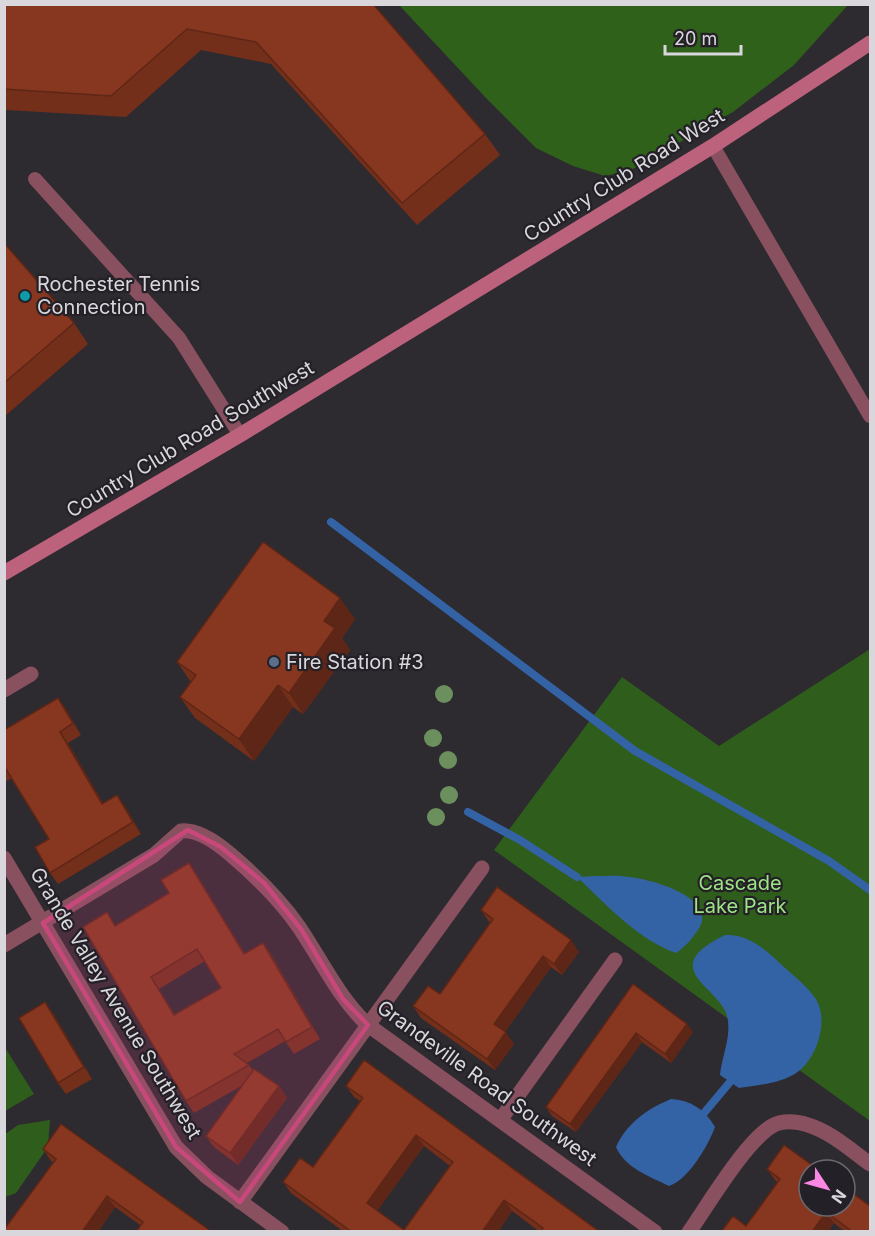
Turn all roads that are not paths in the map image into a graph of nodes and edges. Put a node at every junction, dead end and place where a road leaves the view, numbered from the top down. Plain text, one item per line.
1 (870, 43) edge
2 (713, 146) junction
3 (35, 179) dead end
4 (397, 339) joint
5 (870, 416) edge
6 (240, 435) junction
7 (4, 573) edge
8 (31, 674) dead end
9 (4, 690) edge
10 (4, 858) edge
11 (482, 868) dead end
12 (43, 923) junction
13 (4, 945) edge
14 (615, 960) dead end
15 (368, 1025) junction
16 (501, 1119) junction
17 (870, 1164) edge
18 (240, 1202) junction
19 (282, 1232) edge
20 (655, 1232) edge
21 (689, 1232) edge

1 - 2 main road, Country Club Road West
2 - 4 main road, Country Club Road West
2 - 5 lane
3 - 6 lane
4 - 6 main road, Country Club Road Southwest
6 - 7 main road, Country Club Road Southwest
8 - 9 street
10 - 12 street, Grande Valley Avenue Southwest
11 - 15 street
12 - 13 street, Grandeville Road Southwest
12 - 15 street, Grandeville Road Southwest
12 - 18 street, Grande Valley Avenue Southwest
14 - 16 street
15 - 16 street, Grandeville Road Southwest
15 - 18 street
16 - 20 street, Grandeville Road Southwest
17 - 21 street
18 - 19 street, Grande Valley Avenue Southwest

